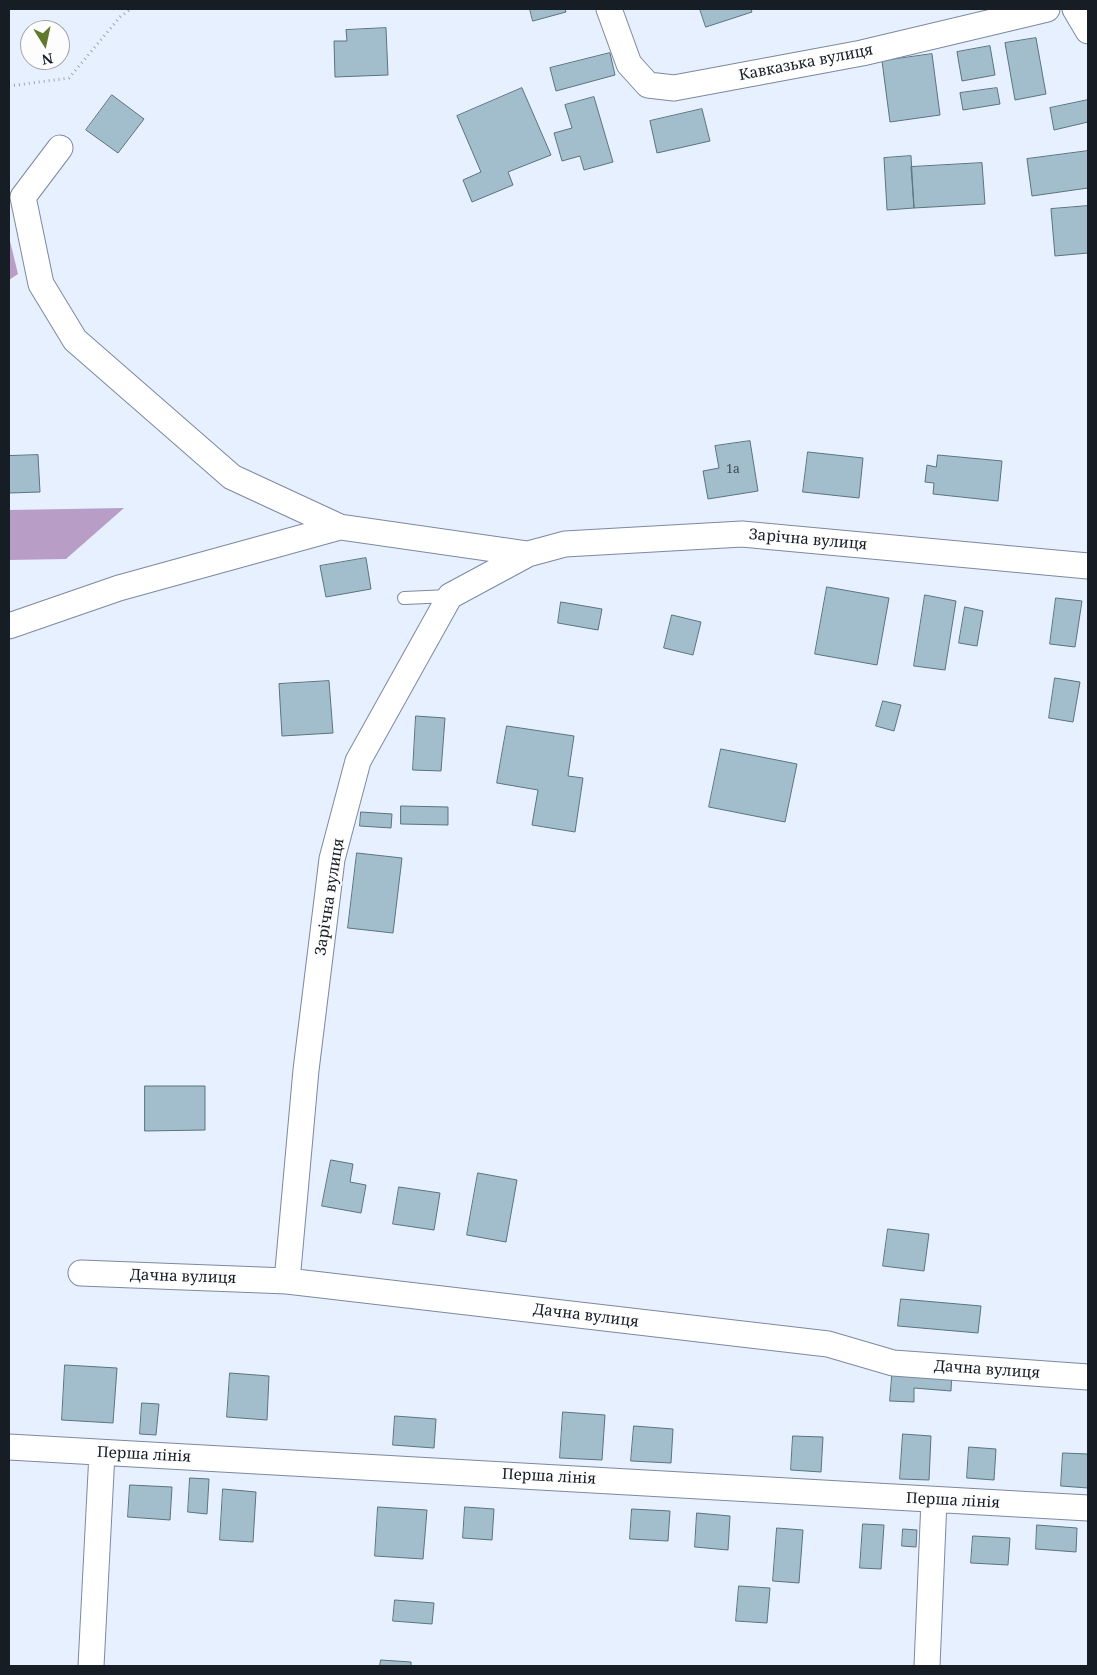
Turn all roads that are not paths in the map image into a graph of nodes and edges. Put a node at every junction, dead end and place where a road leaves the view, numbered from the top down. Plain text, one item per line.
1 (609, 9) edge
2 (1046, 9) edge
3 (1075, 9) edge
4 (1088, 31) edge
5 (60, 148) dead end
6 (340, 527) junction
7 (528, 554) junction
8 (1088, 566) edge
9 (450, 596) junction
10 (404, 598) dead end
11 (9, 626) edge
12 (81, 1273) dead end
13 (287, 1281) junction
14 (1088, 1377) edge
15 (9, 1447) edge
16 (102, 1453) junction
17 (934, 1500) junction
18 (1088, 1508) edge
19 (91, 1666) edge
20 (927, 1666) edge

1 - 2 street, Кавказька вулиця
3 - 4 street
5 - 6 street
6 - 7 street, Зарічна вулиця
6 - 11 street, Зарічна вулиця
7 - 8 street, Зарічна вулиця
7 - 9 street, Зарічна вулиця
9 - 10 lane
9 - 13 street, Зарічна вулиця
12 - 13 street, Дачна вулиця
13 - 14 street, Дачна вулиця
15 - 16 street, Перша лінія
16 - 17 street, Перша лінія
16 - 19 street
17 - 18 street, Перша лінія
17 - 20 street

